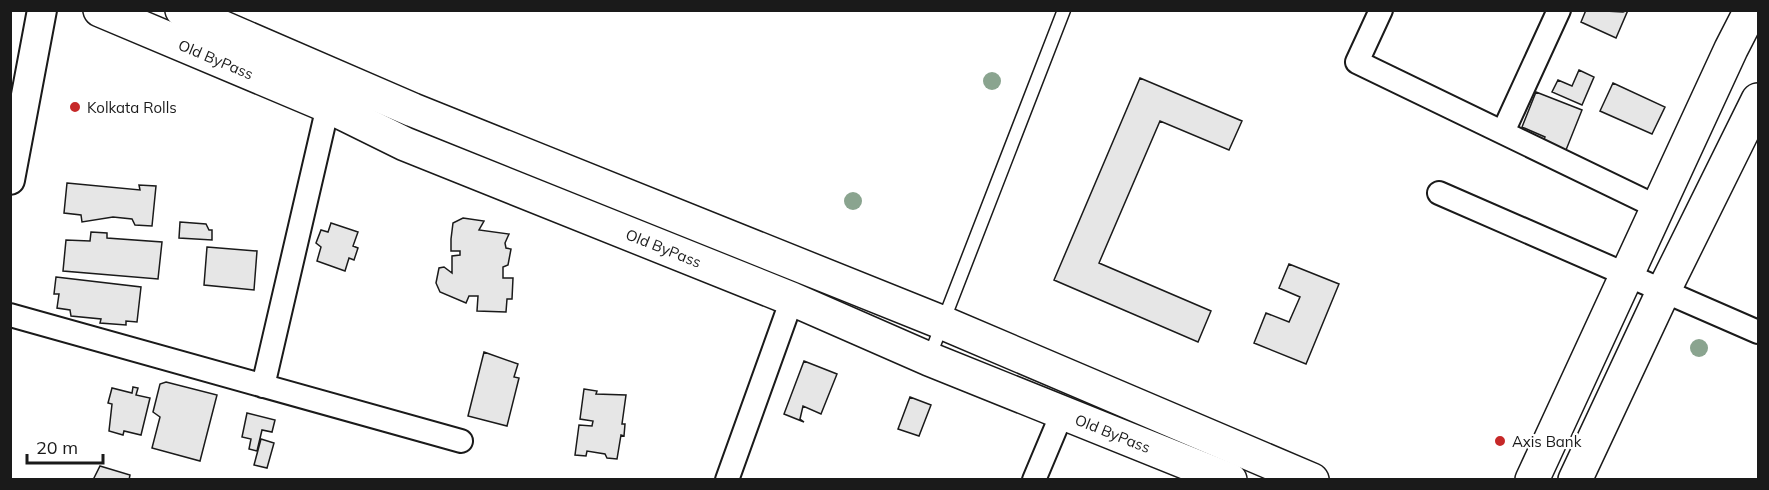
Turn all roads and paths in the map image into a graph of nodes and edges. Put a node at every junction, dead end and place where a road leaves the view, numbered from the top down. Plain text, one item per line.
1 (42, 10) edge
2 (100, 10) edge
3 (182, 10) edge
4 (1064, 10) edge
5 (1381, 10) edge
6 (1559, 10) edge
7 (1751, 10) edge
8 (1758, 100) edge
9 (328, 106) junction
10 (413, 110) junction
11 (1503, 132) junction
12 (405, 144) junction
13 (10, 180) edge
14 (1439, 193) dead end
15 (1657, 207) junction
16 (1627, 273) junction
17 (1664, 290) junction
18 (792, 299) junction
19 (10, 315) edge
20 (941, 322) junction
21 (1758, 332) edge
22 (929, 359) junction
23 (263, 386) junction
24 (1063, 411) junction
25 (461, 441) dead end
26 (727, 480) edge
27 (1034, 480) edge
28 (1230, 480) edge
29 (1312, 480) edge
30 (1532, 480) edge
31 (1575, 480) edge

1 - 13 street
2 - 9 main road, Old ByPass
3 - 10 main road
4 - 20 lane
5 - 11 street
6 - 11 street
7 - 15 main road
8 - 17 main road
9 - 12 main road, Old ByPass
9 - 23 street
10 - 12 main road
10 - 20 main road
11 - 15 street
12 - 18 main road, Old ByPass
14 - 16 street
15 - 16 main road
16 - 17 street
16 - 30 main road
17 - 21 street
17 - 31 main road
18 - 22 main road, Old ByPass
18 - 26 street
19 - 23 street
20 - 22 lane
20 - 29 main road
22 - 24 main road, Old ByPass
23 - 25 street
24 - 27 street
24 - 28 main road, Old ByPass

